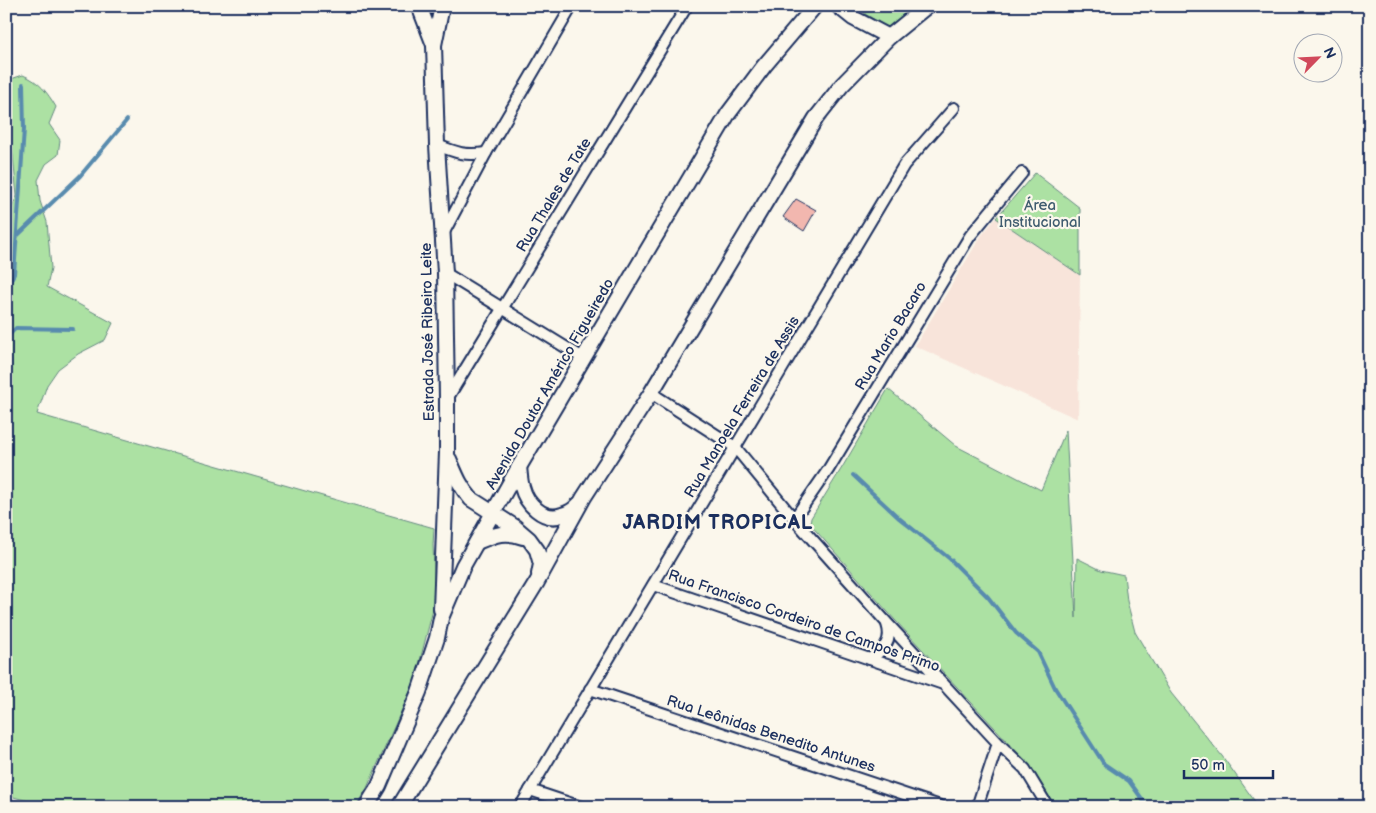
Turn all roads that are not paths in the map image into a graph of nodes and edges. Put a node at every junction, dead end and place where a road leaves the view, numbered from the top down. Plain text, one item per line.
1 (420, 6) edge
2 (442, 6) edge
3 (572, 6) edge
4 (687, 6) edge
5 (815, 6) edge
6 (838, 6) edge
7 (928, 6) edge
8 (850, 12) edge
9 (889, 36) junction
10 (434, 44) junction
11 (954, 108) dead end
12 (437, 145) junction
13 (486, 153) junction
14 (1022, 174) dead end
15 (442, 236) junction
16 (445, 273) junction
17 (502, 308) junction
18 (583, 358) junction
19 (651, 393) junction
20 (447, 399) junction
21 (735, 447) junction
22 (447, 452) junction
23 (519, 467) junction
24 (584, 497) junction
25 (493, 514) junction
26 (794, 519) junction
27 (529, 539) junction
28 (477, 542) junction
29 (537, 582) junction
30 (653, 585) junction
31 (441, 618) junction
32 (887, 623) junction
33 (870, 659) junction
34 (945, 685) junction
35 (590, 689) junction
36 (998, 744) junction
37 (530, 790) junction
38 (366, 807) edge
39 (399, 807) edge
40 (520, 807) edge
41 (581, 807) edge
42 (943, 807) edge
43 (977, 807) edge
44 (1048, 807) edge

1 - 2 main road
1 - 10 main road, Estrada José Ribeiro Leite
2 - 10 main road, Estrada José Ribeiro Leite
3 - 13 street
4 - 17 street, Rua Thales de Tate
5 - 18 main road, Avenida Doutor Américo Figueiredo
6 - 8 main road
7 - 9 main road
8 - 9 main road
9 - 19 main road
10 - 12 main road, Estrada José Ribeiro Leite
11 - 21 street, Rua Manoela Ferreira de Assis
12 - 13 street
12 - 15 main road, Estrada José Ribeiro Leite
13 - 15 street
14 - 26 street, Rua Mario Bacaro
15 - 16 main road, Estrada José Ribeiro Leite
16 - 17 street
16 - 20 main road, Estrada José Ribeiro Leite
17 - 18 street
17 - 20 street, Rua Thales de Tate
18 - 23 main road, Avenida Doutor Américo Figueiredo
19 - 21 street
19 - 24 main road
20 - 22 main road, Estrada José Ribeiro Leite
21 - 26 street
21 - 30 street, Rua Manoela Ferreira de Assis
22 - 25 main road
22 - 31 main road, Estrada José Ribeiro Leite
23 - 24 main road
23 - 25 main road, Avenida Doutor Américo Figueiredo
24 - 29 main road
25 - 27 main road
25 - 28 main road, Avenida Doutor Américo Figueiredo
26 - 32 street
27 - 28 main road
27 - 29 main road
28 - 31 main road, Avenida Doutor Américo Figueiredo
29 - 39 main road
30 - 33 street, Rua Francisco Cordeiro de Campos Primo
30 - 35 street, Rua Manoela Ferreira de Assis
31 - 38 main road, Avenida Doutor Américo Figueiredo
32 - 33 street
32 - 34 street
33 - 34 street, Rua Francisco Cordeiro de Campos Primo
34 - 36 street
35 - 37 street, Rua Manoela Ferreira de Assis
35 - 42 street, Rua Leônidas Benedito Antunes
36 - 43 street
36 - 44 street
37 - 40 street, Rua Manoela Ferreira de Assis
37 - 41 street

